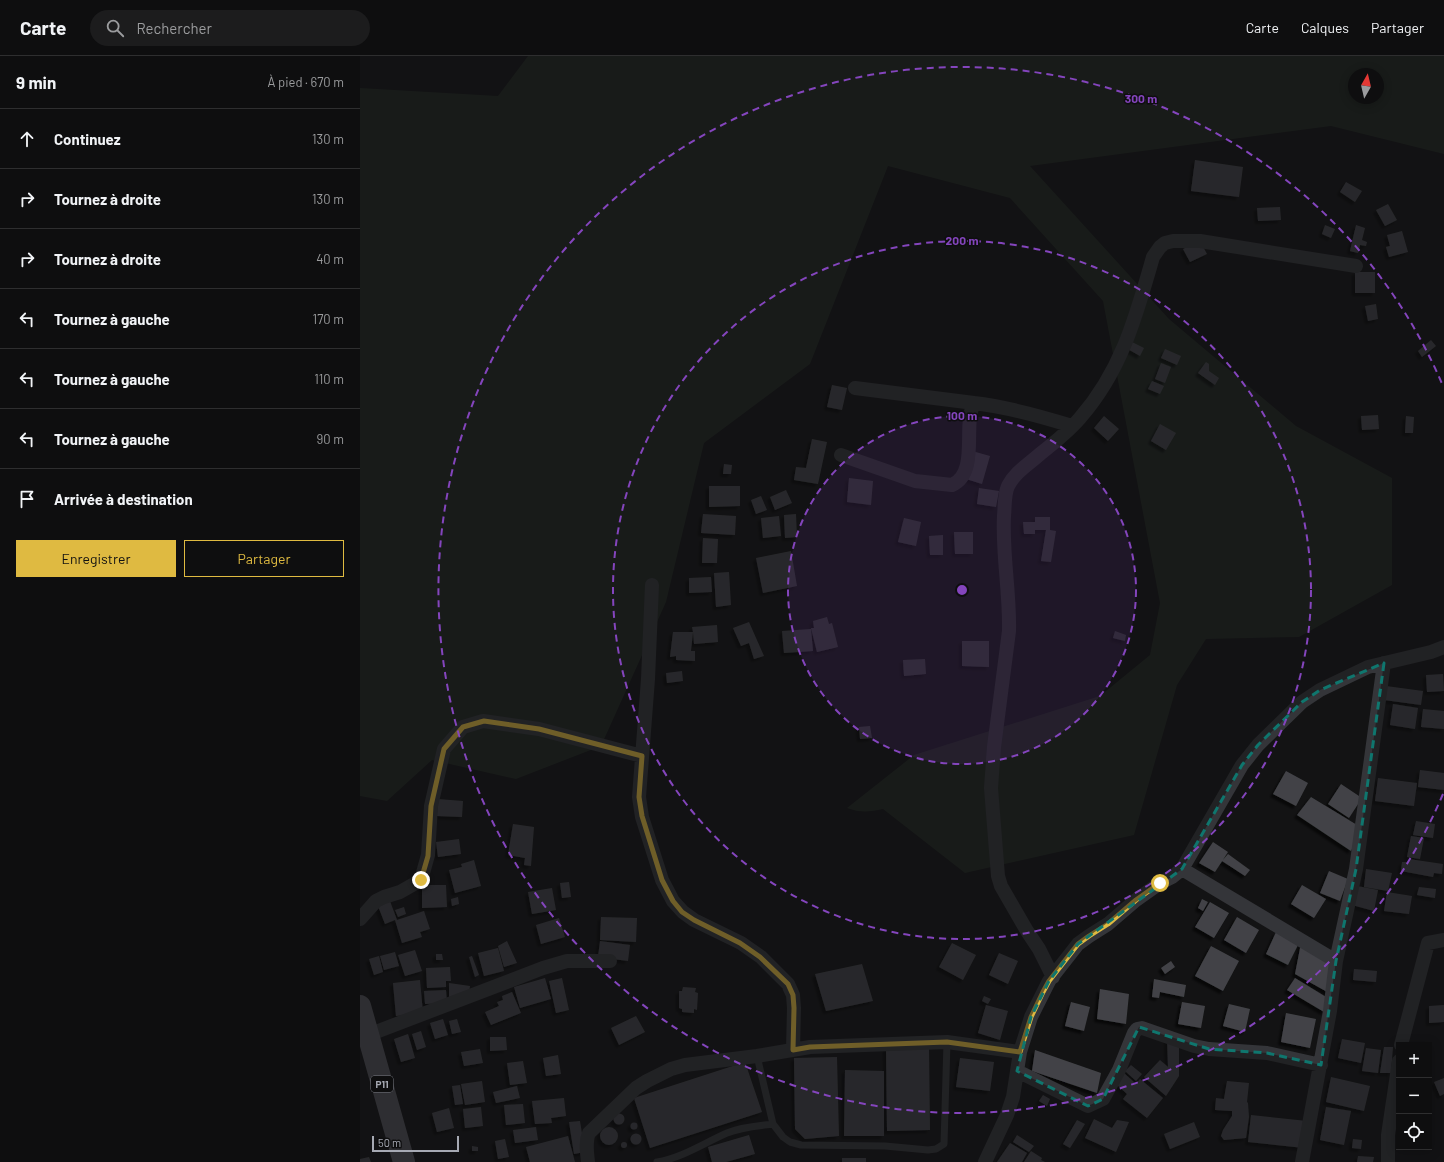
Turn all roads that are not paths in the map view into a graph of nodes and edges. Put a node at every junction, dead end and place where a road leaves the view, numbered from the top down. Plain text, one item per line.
1 (1356, 266) dead end
2 (855, 388) dead end
3 (974, 403) junction
4 (1072, 426) junction
5 (841, 455) dead end
6 (652, 585) dead end
7 (1444, 647) edge
8 (1384, 663) junction
9 (642, 756) junction
10 (1182, 869) junction
11 (360, 919) edge
12 (1444, 940) edge
13 (610, 961) dead end
14 (1336, 961) junction
15 (1053, 977) junction
16 (360, 1006) edge
17 (368, 1035) junction
18 (947, 1042) junction
19 (1402, 1042) edge
20 (793, 1050) junction
21 (1020, 1052) junction
22 (757, 1056) junction
23 (1321, 1066) junction
24 (1017, 1070) junction
25 (1396, 1078) edge
26 (773, 1124) junction
27 (404, 1162) edge
28 (588, 1162) edge
29 (657, 1162) edge
30 (985, 1162) edge
31 (1302, 1162) edge
32 (1388, 1162) edge

1 - 4 street
2 - 3 street
3 - 4 street
3 - 5 street
4 - 15 street
6 - 9 street
7 - 8 street
8 - 10 street
8 - 14 street
9 - 11 street
9 - 20 street
10 - 14 street
10 - 15 street
12 - 19 street
13 - 17 street
14 - 23 street
15 - 21 street
16 - 17 main road, P11
17 - 27 main road, P11
18 - 20 street
18 - 21 street
18 - 26 lane
20 - 22 street
21 - 24 street
22 - 26 lane
22 - 28 street
23 - 24 street
23 - 31 street
24 - 30 street
25 - 32 street
26 - 29 lane

